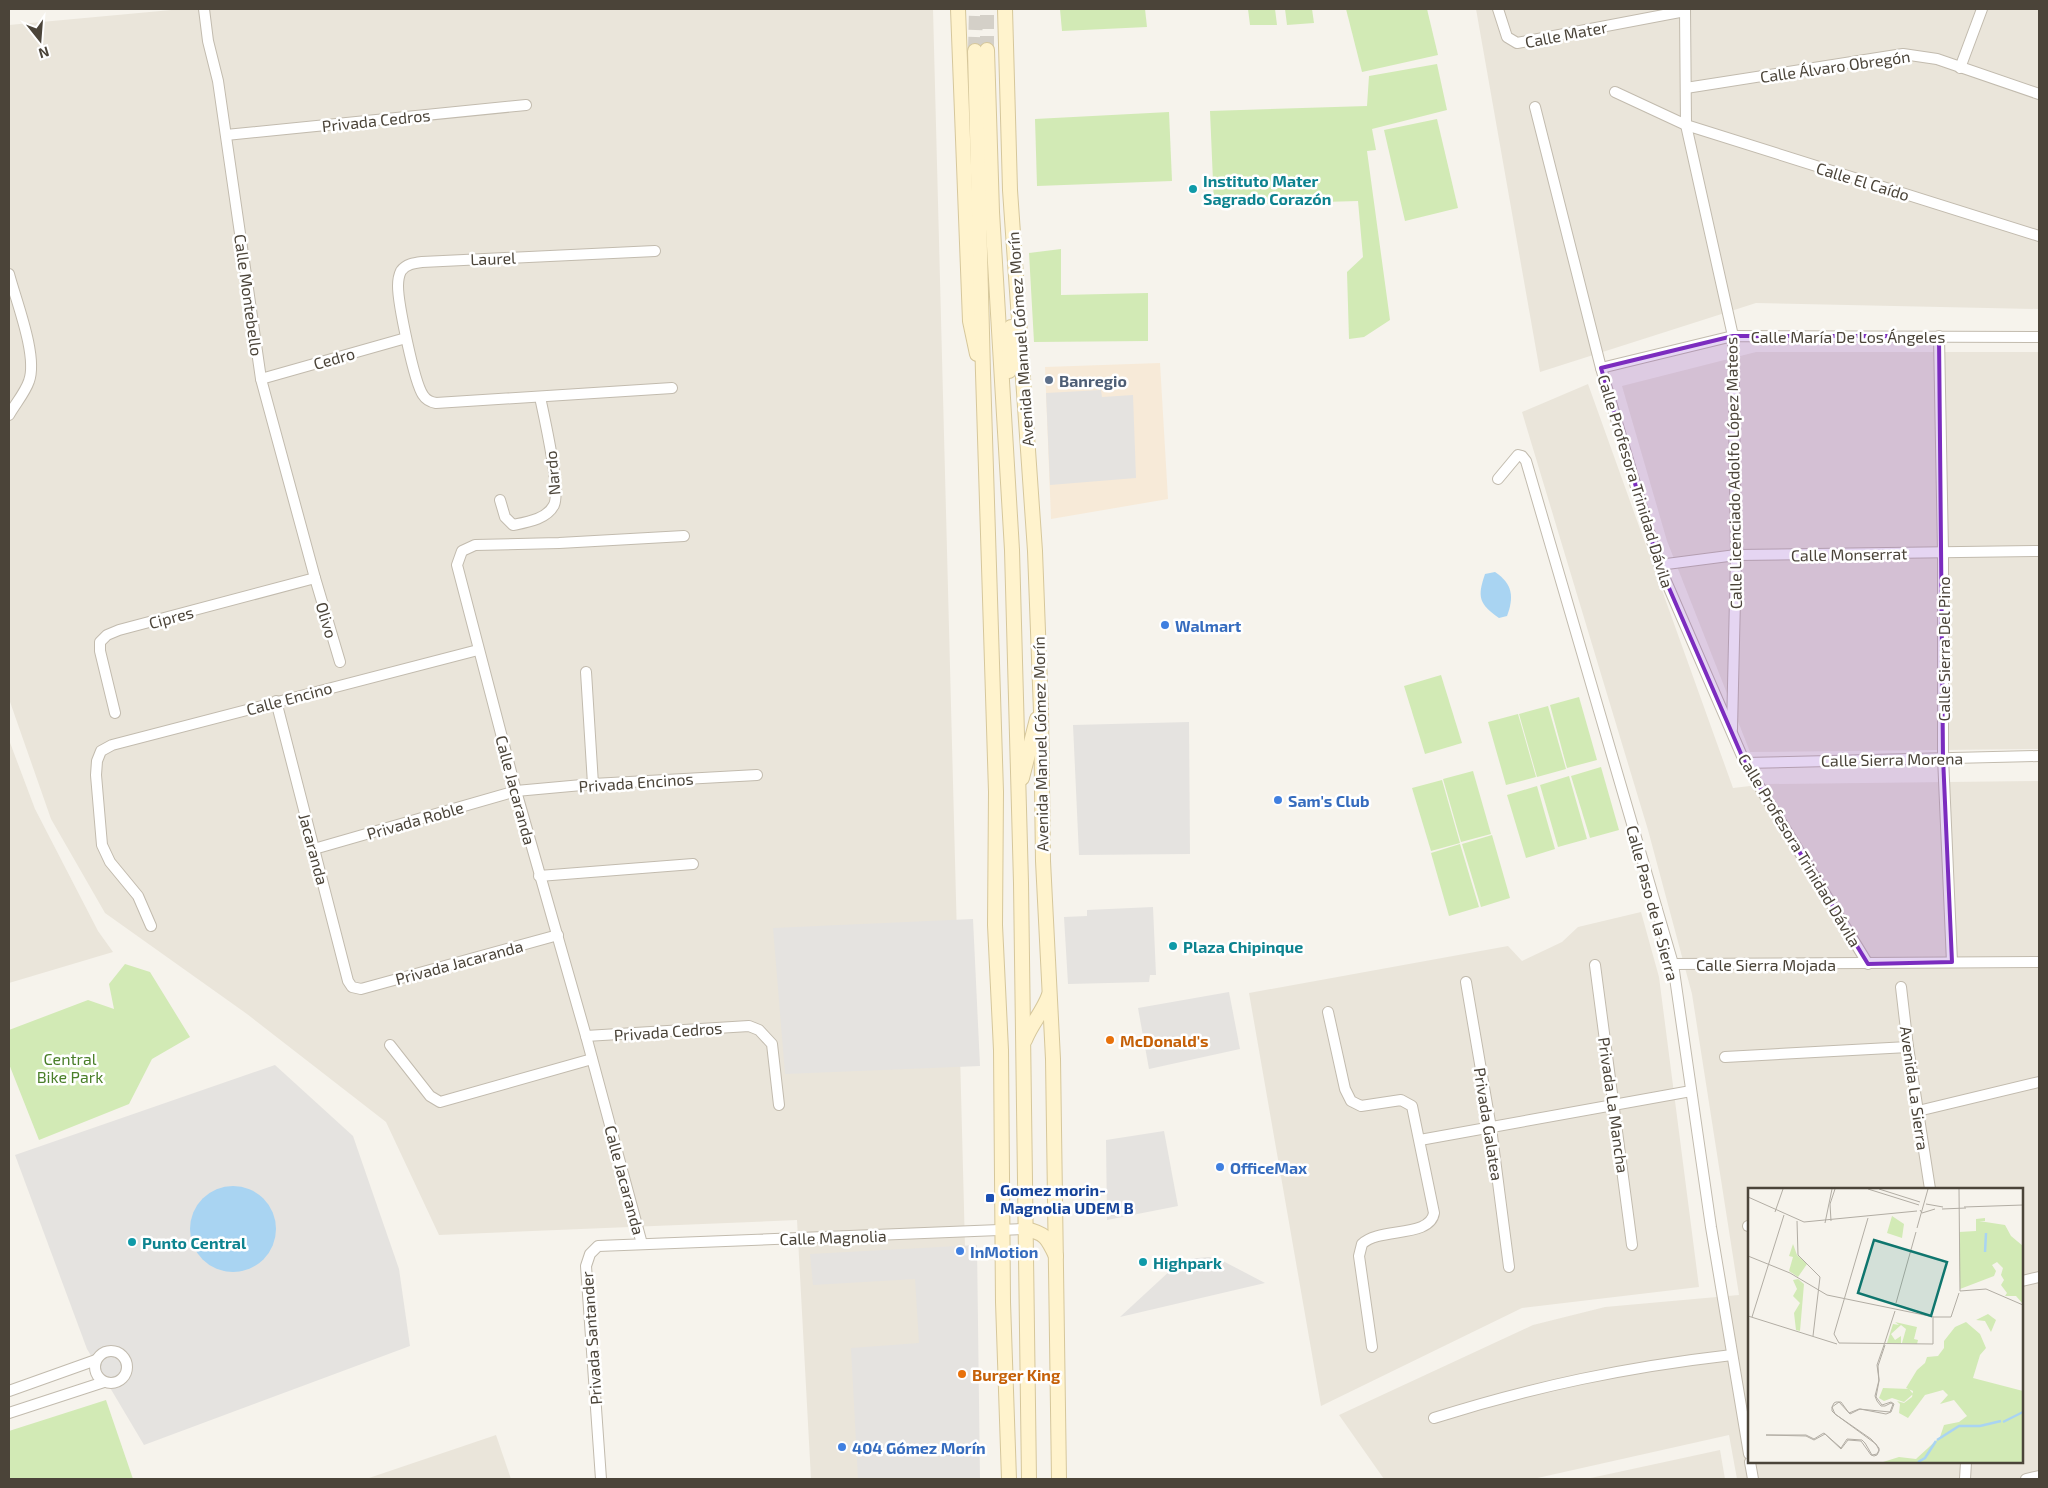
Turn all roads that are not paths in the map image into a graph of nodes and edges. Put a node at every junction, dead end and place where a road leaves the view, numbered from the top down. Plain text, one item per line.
1 (204, 9) edge
2 (959, 9) edge
3 (1005, 9) edge
4 (1498, 9) edge
5 (1982, 9) edge
6 (1685, 10) edge
7 (1960, 68) junction
8 (1686, 88) junction
9 (1615, 92) dead end
10 (2039, 94) edge
11 (526, 105) dead end
12 (1535, 107) dead end
13 (1686, 125) junction
14 (226, 135) junction
15 (2039, 236) edge
16 (655, 252) dead end
17 (9, 274) edge
18 (1018, 310) junction
19 (1733, 336) junction
20 (1939, 336) junction
21 (2039, 337) edge
22 (406, 338) junction
23 (1601, 368) junction
24 (983, 373) junction
25 (262, 379) junction
26 (672, 388) dead end
27 (540, 397) junction
28 (1003, 398) junction
29 (9, 414) edge
30 (1498, 479) dead end
31 (500, 500) dead end
32 (684, 536) dead end
33 (1943, 552) junction
34 (2039, 552) edge
35 (1736, 555) junction
36 (1659, 566) junction
37 (315, 578) junction
38 (478, 650) junction
39 (340, 662) dead end
40 (586, 672) dead end
41 (276, 701) junction
42 (1041, 712) junction
43 (115, 713) dead end
44 (1732, 732) junction
45 (2039, 756) edge
46 (1943, 757) junction
47 (1745, 763) junction
48 (757, 775) dead end
49 (592, 784) junction
50 (1017, 785) junction
51 (516, 791) junction
52 (314, 850) junction
53 (693, 864) dead end
54 (539, 876) junction
55 (1021, 883) junction
56 (1045, 910) junction
57 (151, 926) dead end
58 (558, 936) junction
59 (1952, 962) junction
60 (2039, 962) edge
61 (1673, 964) junction
62 (1868, 964) junction
63 (1594, 965) dead end
64 (1466, 982) dead end
65 (1901, 987) dead end
66 (361, 989) joint
67 (1049, 994) junction
68 (1328, 1012) dead end
69 (586, 1036) junction
70 (1023, 1043) junction
71 (390, 1045) dead end
72 (1908, 1046) junction
73 (1725, 1057) dead end
74 (592, 1059) junction
75 (2039, 1082) edge
76 (1691, 1091) junction
77 (779, 1105) dead end
78 (1614, 1105) junction
79 (1918, 1111) junction
80 (1491, 1128) junction
81 (1420, 1140) junction
82 (1930, 1188) edge
83 (1024, 1228) junction
84 (1004, 1230) junction
85 (642, 1244) junction
86 (1632, 1245) dead end
87 (1057, 1258) junction
88 (1509, 1268) dead end
89 (2039, 1277) edge
90 (2023, 1281) edge
91 (1372, 1347) dead end
92 (1732, 1356) junction
93 (96, 1360) junction
94 (104, 1382) junction
95 (9, 1391) edge
96 (9, 1413) edge
97 (1434, 1418) dead end
98 (1748, 1448) edge
99 (1750, 1463) edge
100 (1966, 1463) edge
101 (2039, 1476) edge
102 (601, 1479) edge
103 (1009, 1479) edge
104 (1030, 1479) edge
105 (1059, 1479) edge
106 (1753, 1479) edge
107 (1964, 1479) edge
108 (2026, 1479) edge

1 - 14 street, Calle Montebello
2 - 24 main road, Avenida Manuel Gómez Morín
3 - 18 main road, Avenida Manuel Gómez Morín
4 - 6 street, Calle Mater
5 - 7 street
6 - 8 street, Calle Licenciado Adolfo López Mateos
7 - 8 street, Calle Álvaro Obregón
7 - 10 street, Calle Álvaro Obregón
8 - 13 street, Calle Licenciado Adolfo López Mateos
9 - 13 street, Calle El Caído
11 - 14 street, Privada Cedros
12 - 23 street, Calle Profesora Trinidad Dávila
13 - 15 street, Calle El Caído
13 - 19 street, Calle Licenciado Adolfo López Mateos
14 - 25 street, Calle Montebello
16 - 22 street, Laurel
17 - 29 street
18 - 28 main road
18 - 42 main road, Avenida Manuel Gómez Morín
19 - 20 street, Calle María De Los Ángeles
19 - 23 street, Calle María De Los Ángeles
19 - 35 street, Calle Licenciado Adolfo López Mateos
20 - 21 street, Calle María De Los Ángeles
20 - 33 street, Calle Sierra Del Pino
22 - 25 street, Cedro
22 - 27 street
23 - 36 street, Calle Profesora Trinidad Dávila
24 - 28 main road, Avenida Manuel Gómez Morín
24 - 84 main road, Avenida Manuel Gómez Morín
25 - 37 street, Calle Montebello
26 - 27 street
27 - 31 street, Nardo
28 - 50 main road, Avenida Manuel Gómez Morín
30 - 61 street, Calle Paso de la Sierra
32 - 38 street, Calle Jacaranda
33 - 34 street, Calle Monserrat
33 - 35 street, Calle Monserrat
33 - 46 street, Calle Sierra Del Pino
35 - 36 street, Calle Monserrat
35 - 44 street, Calle Licenciado Adolfo López Mateos
36 - 44 street, Calle Profesora Trinidad Dávila
37 - 39 street, Olivo
37 - 43 street, Cipres
38 - 41 street, Calle Encino
38 - 51 street, Calle Jacaranda
40 - 49 street
41 - 52 street, Jacaranda
41 - 57 street, Calle Encino
42 - 50 main road
42 - 56 main road, Avenida Manuel Gómez Morín
44 - 47 street, Calle Profesora Trinidad Dávila
45 - 46 street, Calle Sierra Morena
46 - 47 street, Calle Sierra Morena
46 - 59 street, Calle Sierra Del Pino
47 - 62 street, Calle Profesora Trinidad Dávila
48 - 49 street, Privada Encinos
49 - 51 street, Privada Encinos
50 - 55 main road, Avenida Manuel Gómez Morín
51 - 52 street, Privada Roble
51 - 54 street, Calle Jacaranda
52 - 66 street, Jacaranda
53 - 54 street
54 - 58 street, Calle Jacaranda
55 - 56 main road
55 - 70 main road, Avenida Manuel Gómez Morín
56 - 67 main road, Avenida Manuel Gómez Morín
58 - 66 street, Privada Jacaranda
58 - 69 street, Calle Jacaranda
59 - 60 street, Calle Sierra Mojada
59 - 62 street, Calle Sierra Mojada
61 - 62 street, Calle Sierra Mojada
61 - 76 street, Calle Paso de la Sierra
63 - 78 street, Privada La Mancha
64 - 80 street, Privada Galatea
65 - 72 street, Avenida La Sierra
67 - 70 main road
67 - 87 main road, Avenida Manuel Gómez Morín
68 - 81 street
69 - 74 street, Calle Jacaranda
69 - 77 street, Privada Cedros
70 - 83 main road, Avenida Manuel Gómez Morín
71 - 74 street
72 - 73 street
72 - 79 street, Avenida La Sierra
74 - 85 street, Calle Jacaranda
75 - 79 street
76 - 78 street
76 - 92 street, Calle Paso de la Sierra
78 - 80 street
78 - 86 street, Privada La Mancha
79 - 82 street, Avenida La Sierra
80 - 81 street
80 - 88 street, Privada Galatea
81 - 91 street
83 - 84 street, Calle Magnolia
83 - 87 main road
83 - 104 main road, Avenida Manuel Gómez Morín
84 - 85 street, Calle Magnolia
84 - 103 main road, Avenida Manuel Gómez Morín
85 - 102 street, Privada Santander
87 - 105 main road, Avenida Manuel Gómez Morín
89 - 90 street
92 - 97 street
92 - 98 street, Calle Paso de la Sierra
93 - 94 street
93 - 94 street
93 - 95 street
94 - 96 street
99 - 106 street
100 - 107 street
101 - 108 street

